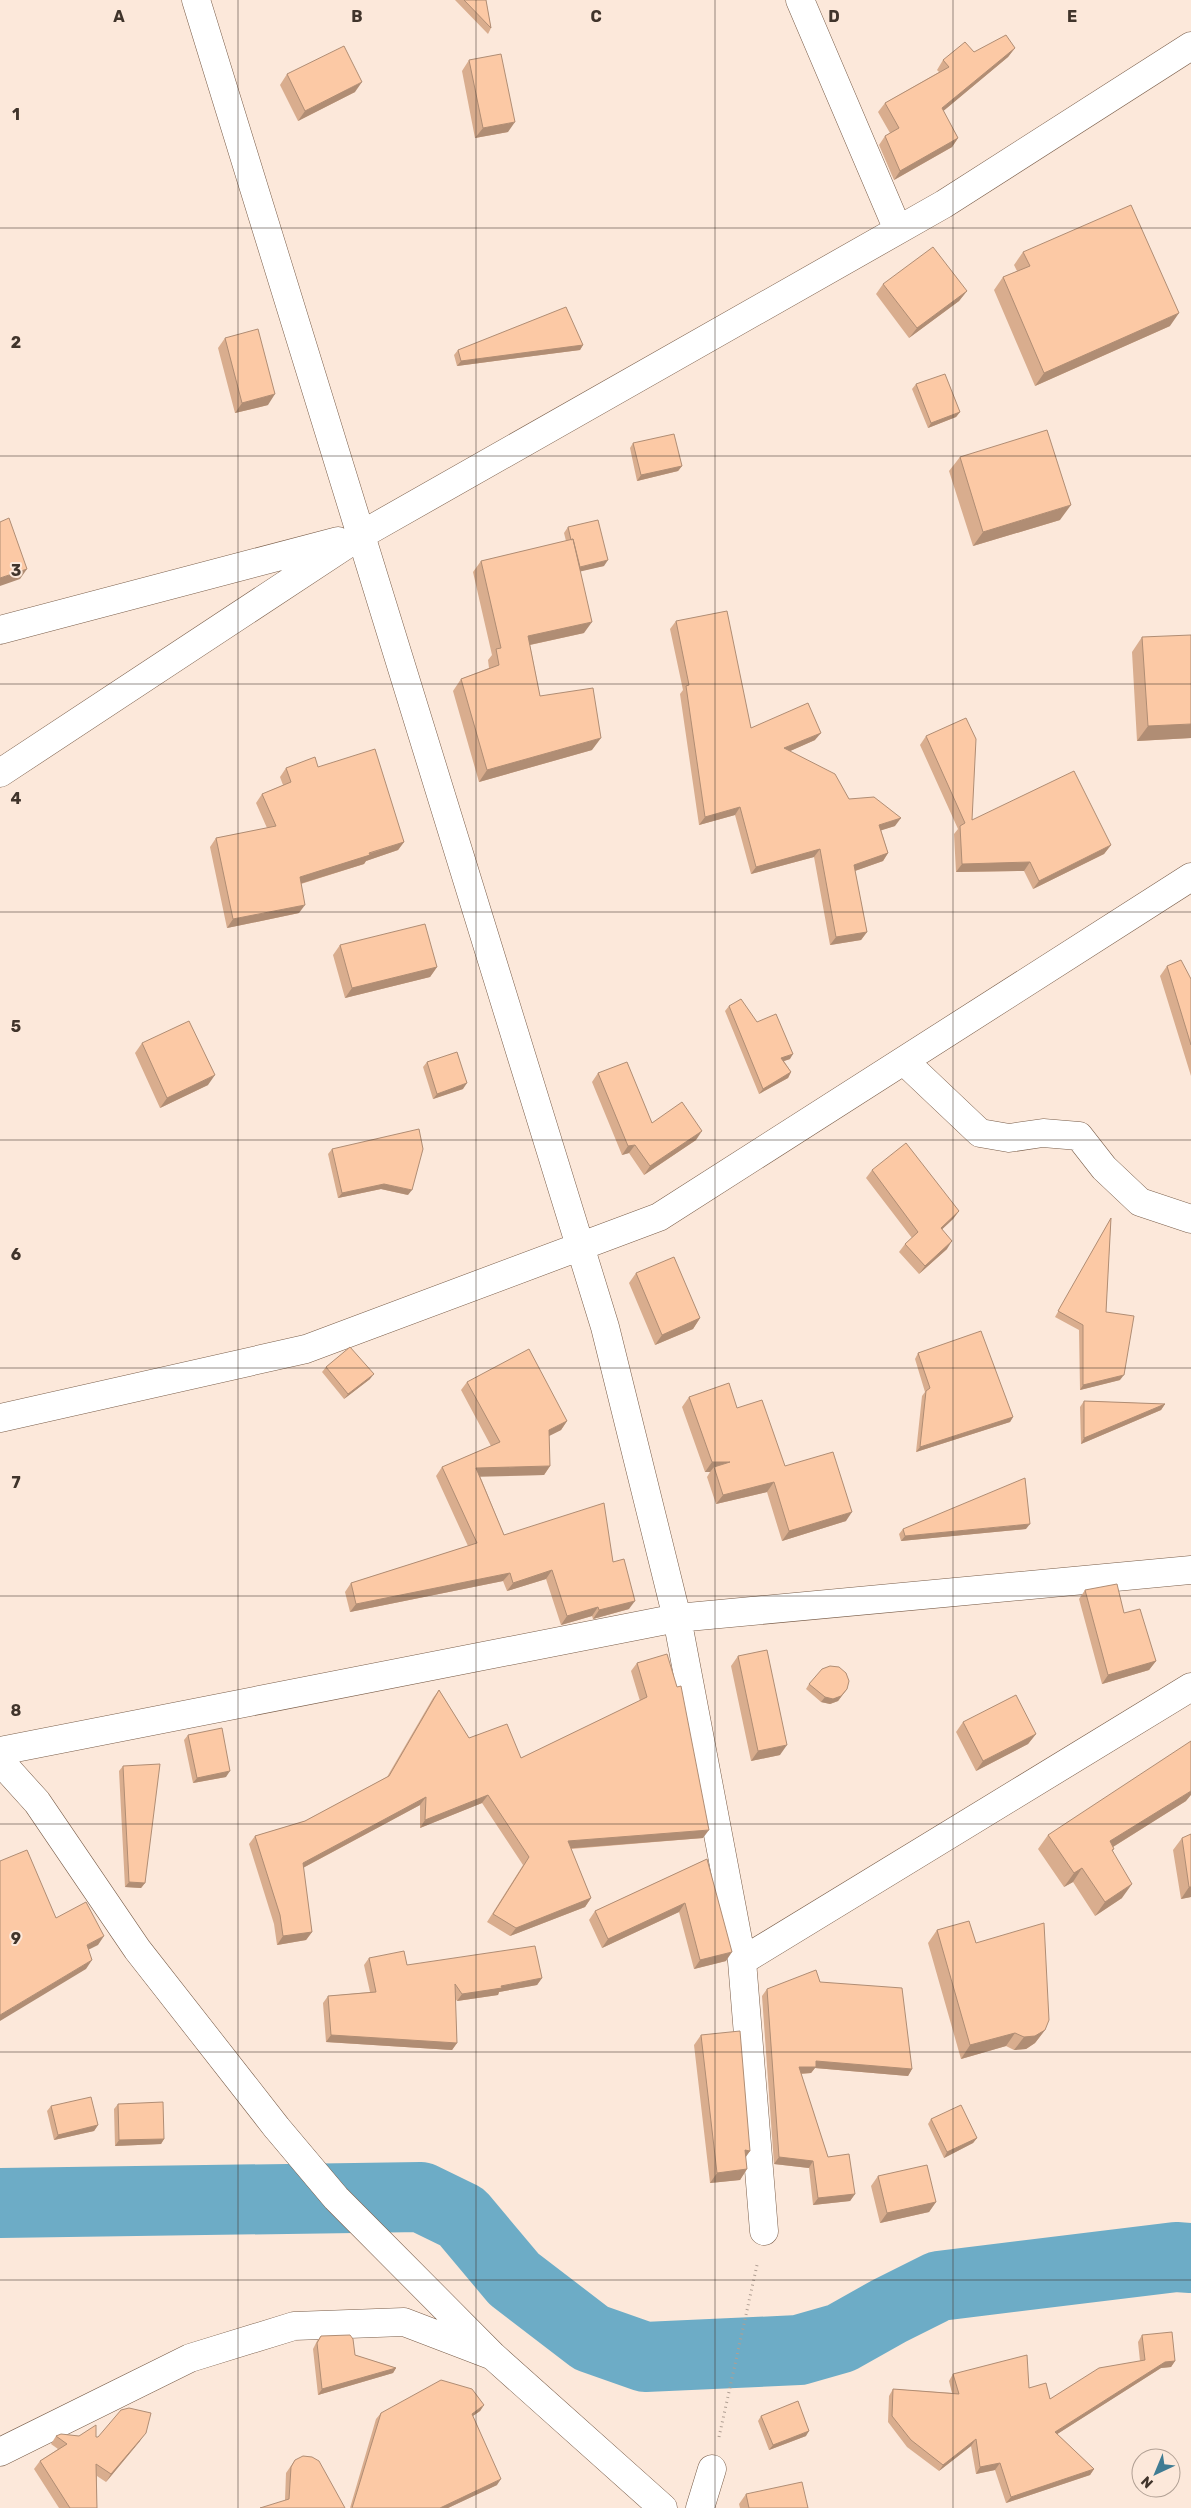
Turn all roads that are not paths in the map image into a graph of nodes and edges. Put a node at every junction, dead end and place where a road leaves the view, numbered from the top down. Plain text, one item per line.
1 (196, 0) edge
2 (800, 0) edge
3 (1191, 46) edge
4 (898, 230) junction
5 (361, 535) junction
6 (0, 630) edge
7 (0, 773) edge
8 (1191, 877) edge
9 (904, 1061) junction
10 (1191, 1219) edge
11 (581, 1247) junction
12 (0, 1418) edge
13 (1191, 1570) edge
14 (677, 1618) junction
15 (1191, 1687) edge
16 (0, 1751) edge
17 (0, 1761) edge
18 (742, 1961) junction
19 (764, 2230) road end
20 (493, 2356) junction
21 (0, 2452) edge
22 (712, 2469) road end
23 (663, 2508) edge
24 (700, 2508) edge

1 - 5 street
2 - 4 street
3 - 4 street
4 - 5 street
5 - 6 street
5 - 7 street
5 - 11 street
8 - 9 street
9 - 10 street
9 - 11 street
11 - 12 street
11 - 14 street
13 - 14 street
14 - 16 street
14 - 18 street
15 - 18 street
17 - 20 street
18 - 19 street
20 - 21 street
20 - 23 street
22 - 24 street

